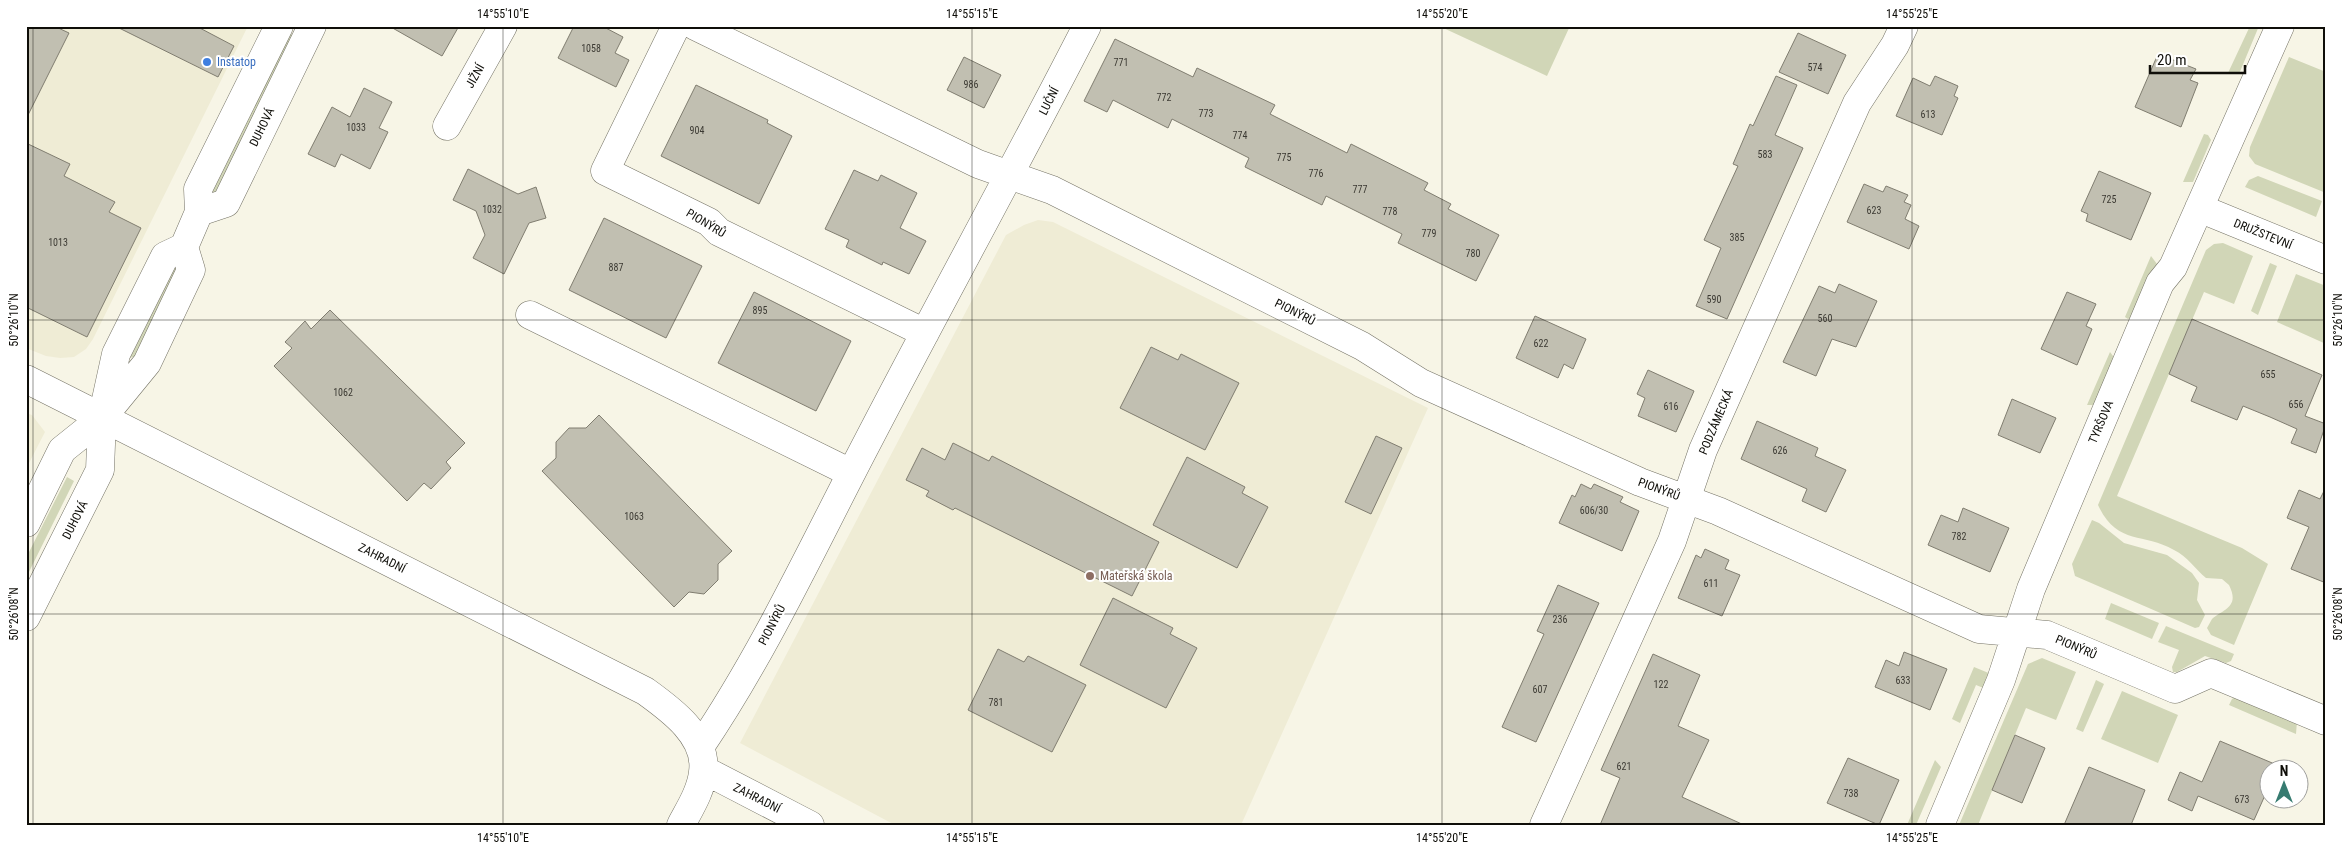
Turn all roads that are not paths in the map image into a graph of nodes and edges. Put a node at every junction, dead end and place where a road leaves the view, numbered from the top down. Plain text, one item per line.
1 (279, 26) edge
2 (312, 26) edge
3 (503, 26) edge
4 (676, 26) edge
5 (695, 26) edge
6 (1087, 26) edge
7 (1904, 26) edge
8 (2280, 26) edge
9 (447, 126) dead end
10 (1010, 175) junction
11 (2199, 208) junction
12 (199, 212) junction
13 (2326, 260) edge
14 (530, 315) dead end
15 (925, 332) junction
16 (26, 379) edge
17 (102, 418) junction
18 (851, 473) junction
19 (1687, 499) junction
20 (26, 523) edge
21 (26, 617) edge
22 (2016, 633) junction
23 (2326, 721) edge
24 (702, 759) junction
25 (681, 825) edge
26 (810, 825) edge
27 (1544, 825) edge
28 (1940, 825) edge

1 - 12 street
2 - 12 street, DUHOVÁ
3 - 9 street, JIŽNÍ
4 - 15 street, PIONÝRŮ
5 - 10 street, PIONÝRŮ
6 - 10 street, LUČNÍ
7 - 19 street, PODZÁMECKÁ
8 - 11 street, TYRŠOVA
10 - 15 street, PIONÝRŮ
10 - 19 street, PIONÝRŮ
11 - 13 street, DRUŽSTEVNÍ
11 - 22 street, TYRŠOVA
12 - 17 street
14 - 18 street
15 - 18 street, PIONÝRŮ
16 - 17 street, ZAHRADNÍ
17 - 20 street
17 - 21 street, DUHOVÁ
17 - 24 street, ZAHRADNÍ
18 - 24 street, PIONÝRŮ
19 - 22 street, PIONÝRŮ
19 - 27 street, PODZÁMECKÁ
22 - 23 street, PIONÝRŮ
22 - 28 street, TYRŠOVA
24 - 25 street
24 - 26 street, ZAHRADNÍ

